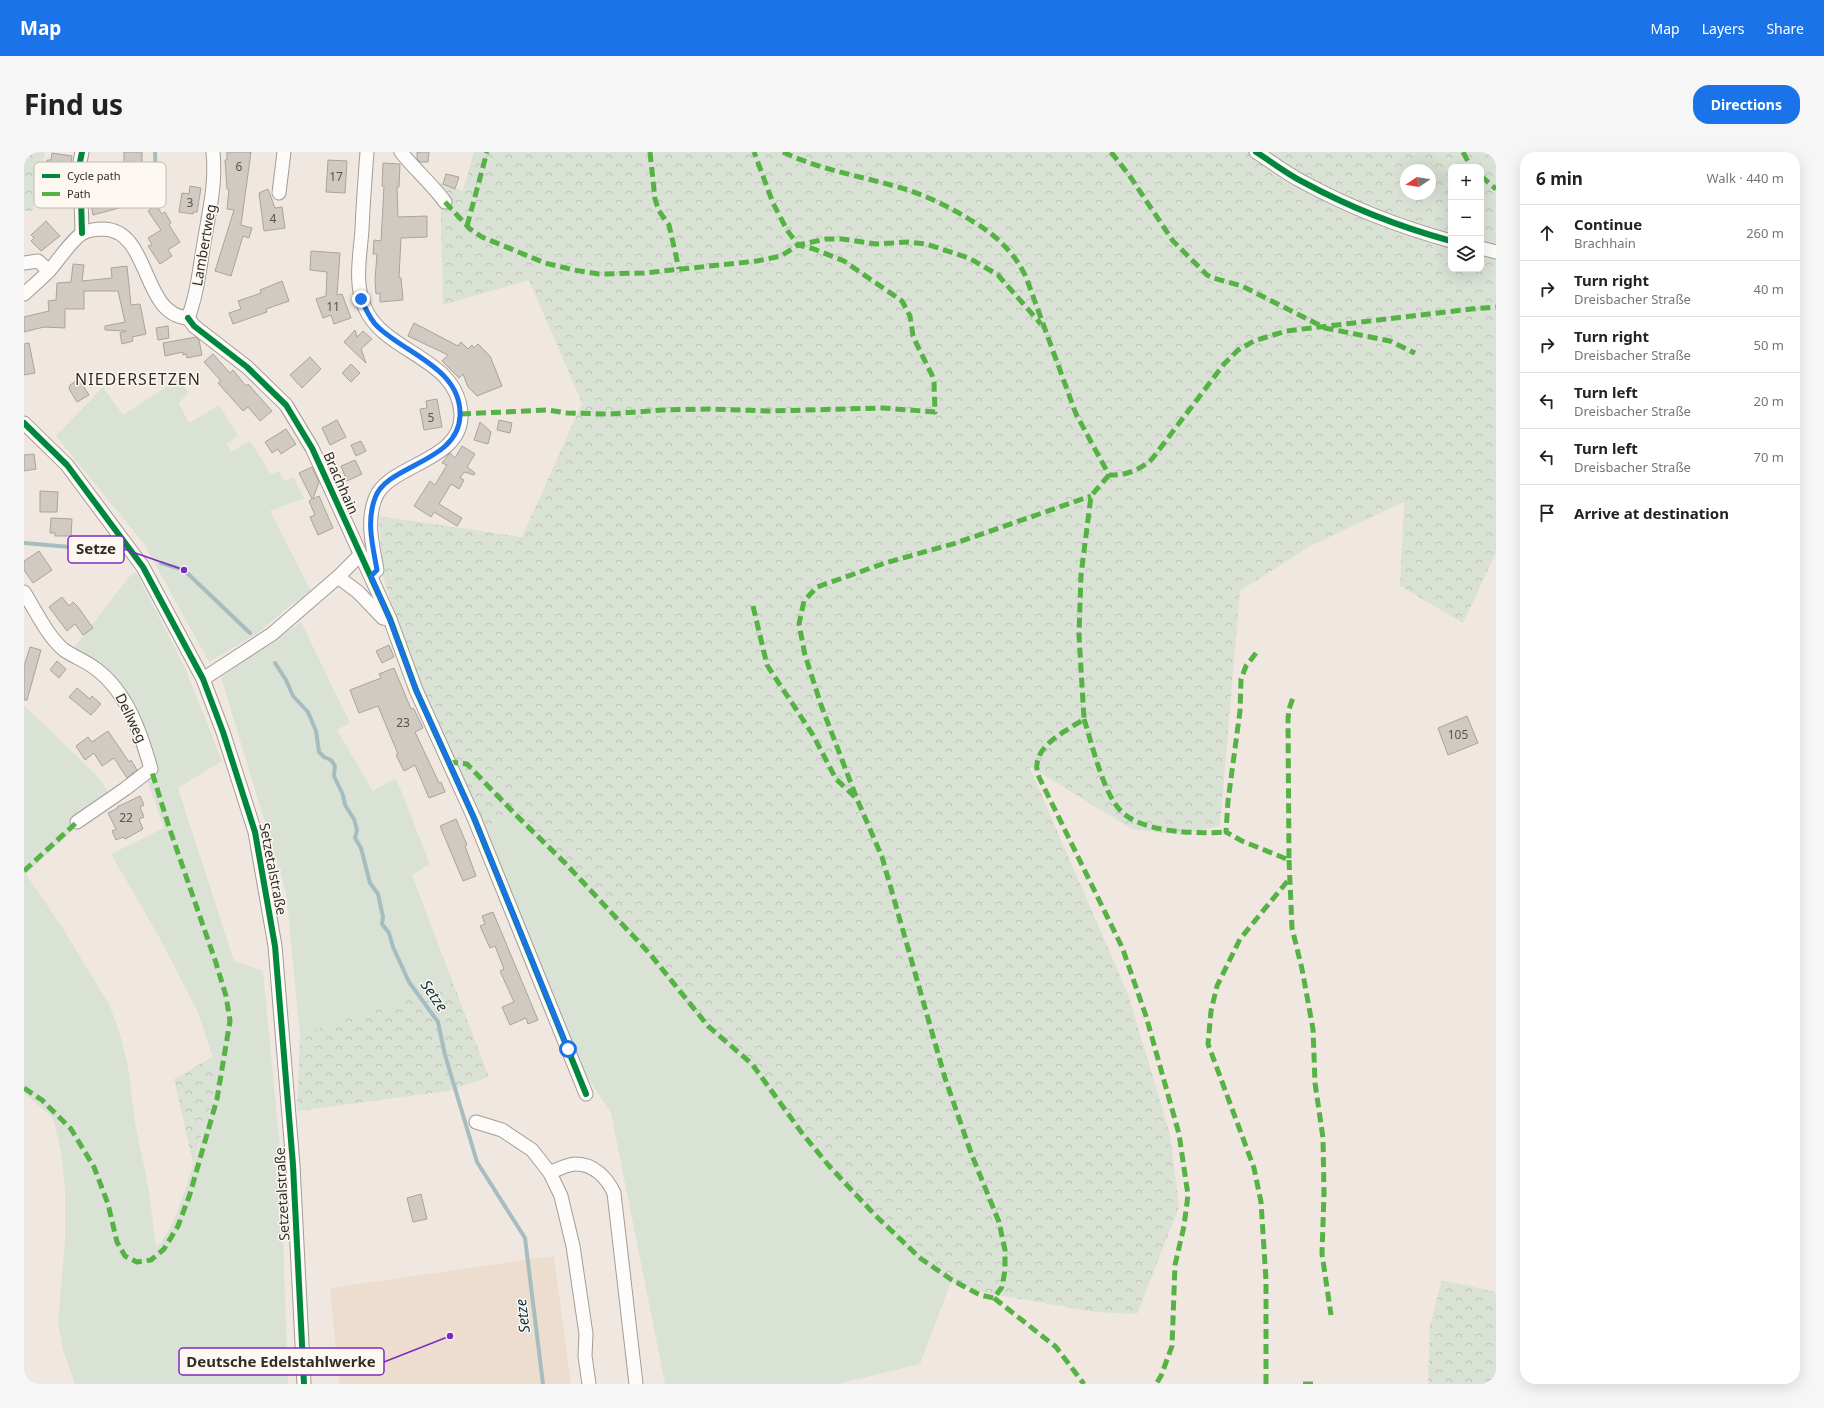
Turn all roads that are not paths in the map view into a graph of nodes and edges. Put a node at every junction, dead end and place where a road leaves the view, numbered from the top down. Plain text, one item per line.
1 (82, 152) edge
2 (213, 152) edge
3 (284, 152) edge
4 (367, 152) edge
5 (401, 152) edge
6 (1256, 152) edge
7 (80, 162) edge
8 (279, 193) dead end
9 (445, 202) dead end
10 (81, 208) edge
11 (82, 233) junction
12 (1448, 239) edge
13 (1484, 249) edge
14 (1496, 252) edge
15 (24, 263) edge
16 (49, 271) junction
17 (24, 294) edge
18 (188, 318) junction
19 (24, 423) edge
20 (360, 555) junction
21 (371, 576) junction
22 (338, 577) junction
23 (24, 592) edge
24 (390, 620) junction
25 (203, 679) junction
26 (77, 822) dead end
27 (586, 1094) dead end
28 (476, 1122) dead end
29 (550, 1173) junction
30 (304, 1384) edge
31 (589, 1384) edge
32 (636, 1384) edge

1 - 7 street
2 - 18 street, Lambertweg
3 - 8 street
4 - 21 street
5 - 9 street
6 - 12 street
10 - 11 street
11 - 16 street
11 - 18 street
13 - 14 street
15 - 16 street
16 - 17 street
18 - 20 street, Brachhain
19 - 25 street, Setzetalstraße
20 - 21 street, Brachhain
20 - 22 street
21 - 24 street, Brachhain
22 - 24 street
22 - 25 street
23 - 26 street, Dellweg
24 - 27 street, Brachhain
25 - 30 street, Setzetalstraße
28 - 29 street
29 - 31 street
29 - 32 street

